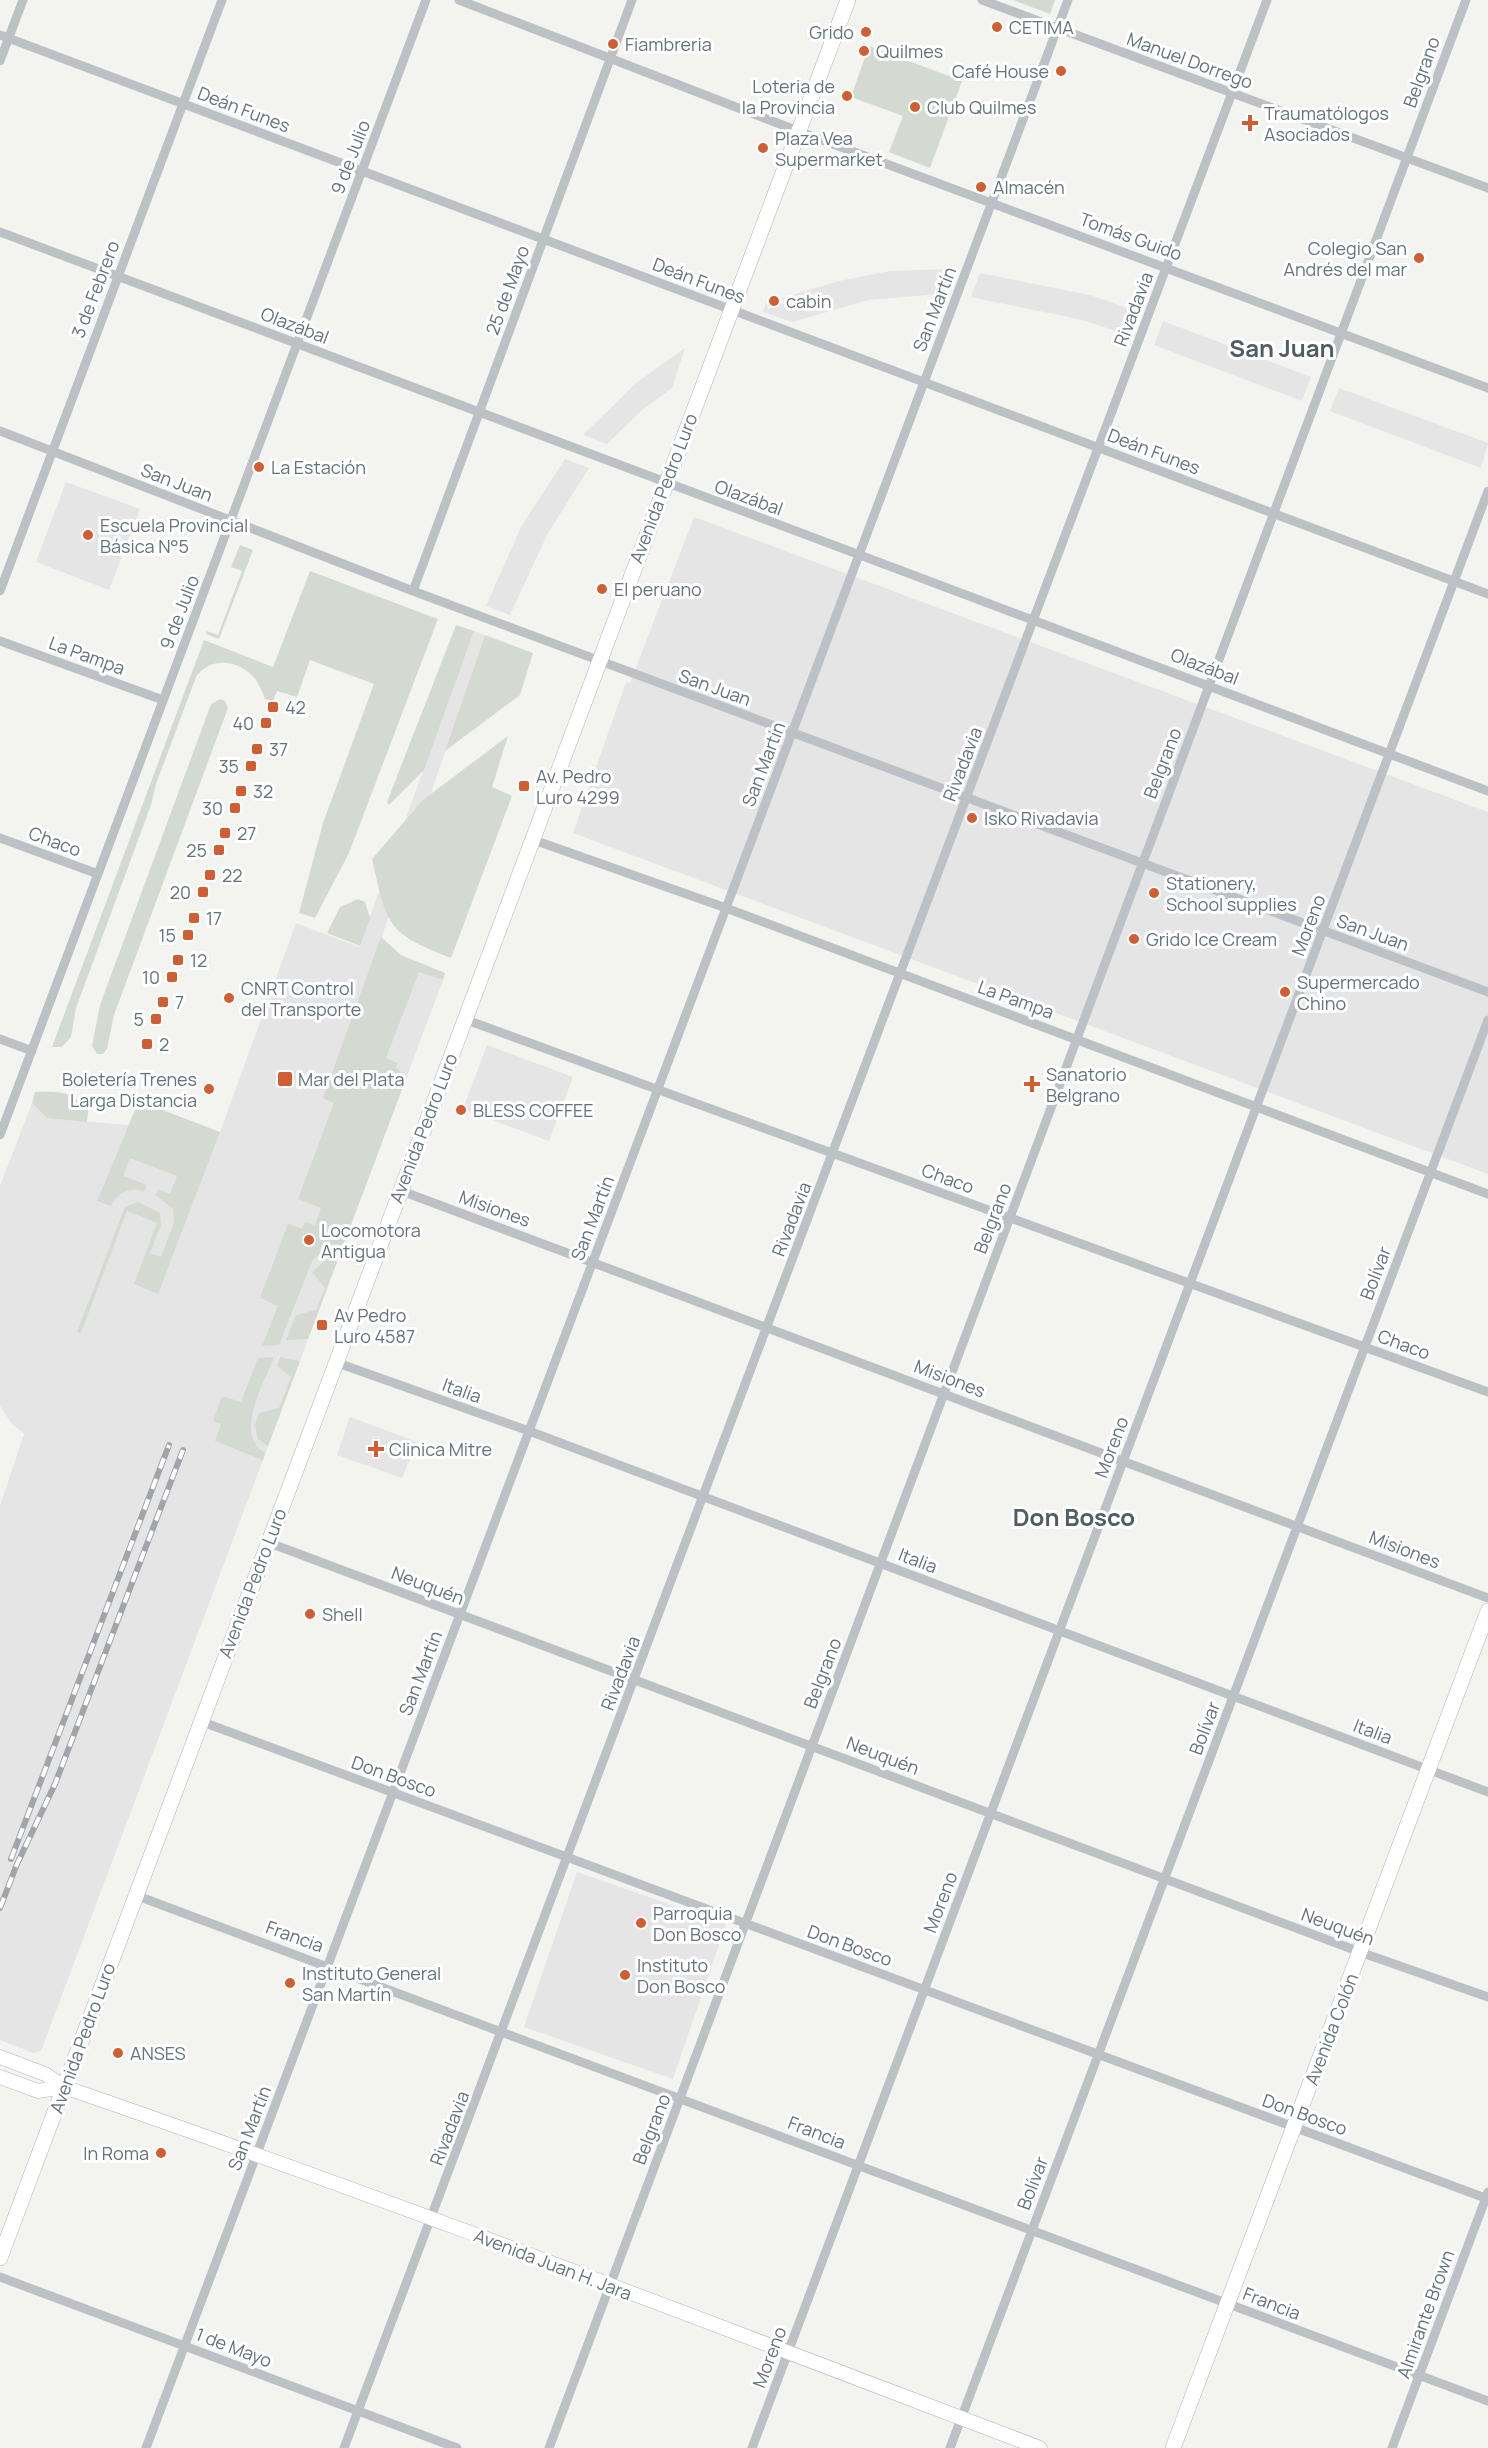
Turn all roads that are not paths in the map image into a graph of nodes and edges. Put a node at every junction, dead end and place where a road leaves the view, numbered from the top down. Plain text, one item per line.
1 (23, 0) edge
2 (222, 0) edge
3 (426, 0) edge
4 (459, 0) edge
5 (632, 0) edge
6 (848, 0) edge
7 (982, 0) edge
8 (1068, 0) edge
9 (1267, 0) edge
10 (1466, 0) edge
11 (1057, 29) junction
12 (4, 37) edge
13 (611, 57) junction
14 (0, 62) edge
15 (1232, 93) junction
16 (183, 104) junction
17 (798, 131) junction
18 (1406, 158) junction
19 (362, 171) junction
20 (1488, 188) edge
21 (992, 202) junction
22 (0, 232) edge
23 (544, 239) junction
24 (1166, 267) junction
25 (118, 276) junction
26 (731, 309) junction
27 (1341, 332) junction
28 (297, 344) junction
29 (924, 383) junction
30 (1488, 388) edge
31 (480, 412) junction
32 (0, 431) edge
33 (1098, 448) junction
34 (52, 451) junction
35 (665, 483) junction
36 (1488, 491) edge
37 (1273, 513) junction
38 (231, 520) junction
39 (859, 555) junction
40 (1455, 582) junction
41 (0, 591) edge
42 (413, 591) junction
43 (1488, 594) edge
44 (1034, 620) junction
45 (0, 641) edge
46 (598, 661) junction
47 (1209, 685) junction
48 (164, 700) junction
49 (793, 733) junction
50 (1390, 754) junction
51 (1488, 791) edge
52 (967, 798) junction
53 (0, 838) edge
54 (531, 839) junction
55 (1143, 863) junction
56 (98, 874) junction
57 (726, 908) junction
58 (1324, 931) junction
59 (900, 974) junction
60 (1488, 992) edge
61 (464, 1019) junction
62 (1488, 1020) edge
63 (0, 1039) edge
64 (1076, 1039) junction
65 (32, 1051) junction
66 (657, 1090) junction
67 (1256, 1108) junction
68 (0, 1135) edge
69 (833, 1154) junction
70 (1430, 1173) junction
71 (399, 1190) junction
72 (1488, 1194) edge
73 (1010, 1218) junction
74 (593, 1262) junction
75 (1191, 1284) junction
76 (768, 1327) junction
77 (1365, 1347) junction
78 (334, 1362) junction
79 (1488, 1392) edge
80 (944, 1394) junction
81 (529, 1431) junction
82 (1124, 1461) junction
83 (704, 1497) junction
84 (1297, 1527) junction
85 (267, 1542) junction
86 (880, 1564) junction
87 (1488, 1598) edge
88 (1488, 1611) edge
89 (460, 1615) junction
90 (1060, 1631) junction
91 (635, 1680) junction
92 (1233, 1696) junction
93 (200, 1721) junction
94 (812, 1746) junction
95 (1428, 1770) junction
96 (1488, 1792) edge
97 (393, 1793) junction
98 (991, 1814) junction
99 (568, 1858) junction
100 (1165, 1879) junction
101 (135, 1895) junction
102 (745, 1924) junction
103 (1360, 1952) junction
104 (328, 1966) junction
105 (924, 1990) junction
106 (1488, 1997) edge
107 (502, 2032) junction
108 (1098, 2055) junction
109 (0, 2057) edge
110 (0, 2077) edge
111 (64, 2087) junction
112 (680, 2098) junction
113 (1293, 2128) junction
114 (257, 2154) junction
115 (858, 2165) junction
116 (1487, 2196) edge
117 (432, 2218) junction
118 (1032, 2230) junction
119 (0, 2258) edge
120 (0, 2277) edge
121 (610, 2286) junction
122 (1227, 2304) junction
123 (185, 2346) junction
124 (788, 2353) junction
125 (1419, 2376) junction
126 (1488, 2401) edge
127 (358, 2411) junction
128 (961, 2418) junction
129 (146, 2448) edge
130 (344, 2448) edge
131 (457, 2448) edge
132 (549, 2448) edge
133 (752, 2448) edge
134 (950, 2448) edge
135 (1040, 2448) edge
136 (1173, 2448) edge
137 (1392, 2448) edge

1 - 12 street
2 - 16 street, 3 de Febrero
3 - 19 street, 9 de Julio
4 - 13 street, Tomás Guido
5 - 13 street, 25 de Mayo
6 - 17 main road, Avenida Pedro Luro
7 - 11 street, Manuel Dorrego
8 - 11 street, San Martín
9 - 15 street, Rivadavia
10 - 18 street, Belgrano
11 - 15 street, Manuel Dorrego
11 - 21 street, San Martín
12 - 14 street
12 - 16 street, Deán Funes
13 - 17 street, Tomás Guido
13 - 23 street, 25 de Mayo
15 - 18 street, Manuel Dorrego
15 - 24 street, Rivadavia
16 - 19 street, Deán Funes
16 - 25 street, 3 de Febrero
17 - 21 street, Tomás Guido
17 - 26 main road, Avenida Pedro Luro
18 - 20 street, Manuel Dorrego
18 - 27 street, Belgrano
19 - 23 street, Deán Funes
19 - 28 street, 9 de Julio
21 - 24 street, Tomás Guido
21 - 29 street, San Martín
22 - 25 street, Olazábal
23 - 26 street, Deán Funes
23 - 31 street, 25 de Mayo
24 - 27 street, Tomás Guido
24 - 33 street, Rivadavia
25 - 28 street, Olazábal
25 - 34 street, 3 de Febrero
26 - 29 street, Deán Funes
26 - 35 main road, Avenida Pedro Luro
27 - 30 street, Tomás Guido
27 - 37 street, Belgrano
28 - 31 street, Olazábal
28 - 38 street, 9 de Julio
29 - 33 street, Deán Funes
29 - 39 street, San Martín
31 - 35 street, Olazábal
31 - 42 street, 25 de Mayo
32 - 34 street, San Juan
33 - 37 street, Deán Funes
33 - 44 street, Rivadavia
34 - 38 street, San Juan
34 - 41 street, 3 de Febrero
35 - 39 street, Olazábal
35 - 46 main road, Avenida Pedro Luro
36 - 40 street, Moreno
37 - 40 street, Deán Funes
37 - 47 street, Belgrano
38 - 42 street, San Juan
38 - 48 street, 9 de Julio
39 - 44 street, Olazábal
39 - 49 street, San Martín
40 - 43 street, Deán Funes
40 - 50 street, Moreno
42 - 46 street, San Juan
44 - 47 street, Olazábal
44 - 52 street, Rivadavia
45 - 48 street, La Pampa
46 - 49 street, San Juan
46 - 54 main road, Avenida Pedro Luro
47 - 50 street, Olazábal
47 - 55 street, Belgrano
48 - 56 street, 9 de Julio
49 - 52 street, San Juan
49 - 57 street, San Martín
50 - 51 street, Olazábal
50 - 58 street, Moreno
52 - 55 street, San Juan
52 - 59 street, Rivadavia
53 - 56 street, Chaco
54 - 57 street, La Pampa
54 - 61 main road, Avenida Pedro Luro
55 - 58 street, San Juan
55 - 64 street, Belgrano
56 - 65 street, 9 de Julio
57 - 59 street, La Pampa
57 - 66 street, San Martín
58 - 60 street, San Juan
58 - 67 street, Moreno
59 - 64 street, La Pampa
59 - 69 street, Rivadavia
61 - 66 street, Chaco
61 - 71 main road, Avenida Pedro Luro
62 - 70 street, Bolívar
63 - 65 street
64 - 67 street, La Pampa
64 - 73 street, Belgrano
65 - 68 street, 9 de Julio
66 - 69 street, Chaco
66 - 74 street, San Martín
67 - 70 street, La Pampa
67 - 75 street, Moreno
69 - 73 street, Chaco
69 - 76 street, Rivadavia
70 - 72 street, La Pampa
70 - 77 street, Bolívar
71 - 74 street, Misiones
71 - 78 main road, Avenida Pedro Luro
73 - 75 street, Chaco
73 - 80 street, Belgrano
74 - 76 street, Misiones
74 - 81 street, San Martín
75 - 77 street, Chaco
75 - 82 street, Moreno
76 - 80 street, Misiones
76 - 83 street, Rivadavia
77 - 79 street, Chaco
77 - 84 street, Bolívar
78 - 81 street, Italia
78 - 85 main road, Avenida Pedro Luro
80 - 82 street, Misiones
80 - 86 street, Belgrano
81 - 83 street, Italia
81 - 89 street, San Martín
82 - 84 street, Misiones
82 - 90 street, Moreno
83 - 86 street, Italia
83 - 91 street, Rivadavia
84 - 87 street, Misiones
84 - 92 street, Bolívar
85 - 89 street, Neuquén
85 - 93 main road, Avenida Pedro Luro
86 - 90 street, Italia
86 - 94 street, Belgrano
88 - 95 main road, Avenida Colón
89 - 91 street, Neuquén
89 - 97 street, San Martín
90 - 92 street, Italia
90 - 98 street, Moreno
91 - 94 street, Neuquén
91 - 99 street, Rivadavia
92 - 95 street, Italia
92 - 100 street, Bolívar
93 - 97 street, Don Bosco
93 - 101 main road, Avenida Pedro Luro
94 - 98 street, Neuquén
94 - 102 street, Belgrano
95 - 96 street, Italia
95 - 103 main road, Avenida Colón
97 - 99 street, Don Bosco
97 - 104 street, San Martín
98 - 100 street, Neuquén
98 - 105 street, Moreno
99 - 102 street, Don Bosco
99 - 107 street, Rivadavia
100 - 103 street, Neuquén
100 - 108 street, Bolívar
101 - 104 street, Francia
101 - 111 main road, Avenida Pedro Luro
102 - 105 street, Don Bosco
102 - 112 street, Belgrano
103 - 106 street, Neuquén
103 - 113 main road, Avenida Colón
104 - 107 street, Francia
104 - 114 street, San Martín
105 - 108 street, Don Bosco
105 - 115 street, Moreno
107 - 112 street, Francia
107 - 117 street, Rivadavia
108 - 113 street, Don Bosco
108 - 118 street, Bolívar
109 - 111 main road, Avenida Juan H. Jara
110 - 111 main road, Avenida Juan H. Jara
111 - 114 main road, Avenida Juan H. Jara
111 - 119 main road, Avenida Pedro Luro
112 - 115 street, Francia
112 - 121 street, Belgrano
113 - 116 street, Don Bosco
113 - 122 main road, Avenida Colón
114 - 117 main road, Avenida Juan H. Jara
114 - 123 street, San Martín
115 - 118 street, Francia
115 - 124 street, Moreno
116 - 125 street, Almirante Brown
117 - 121 main road, Avenida Juan H. Jara
117 - 127 street, Rivadavia
118 - 122 street, Francia
118 - 128 street, Bolívar
120 - 123 street, 1 de Mayo
121 - 124 main road, Avenida Juan H. Jara
121 - 132 street, Belgrano
122 - 125 street, Francia
122 - 136 main road, Avenida Colón
123 - 127 street, 1 de Mayo
123 - 129 street, San Martín
124 - 128 main road, Avenida Juan H. Jara
124 - 133 street, Moreno
125 - 126 street, Francia
125 - 137 street, Almirante Brown
127 - 130 street, Rivadavia
127 - 131 street, 1 de Mayo
128 - 134 street, Bolívar
128 - 135 main road, Avenida Juan H. Jara

